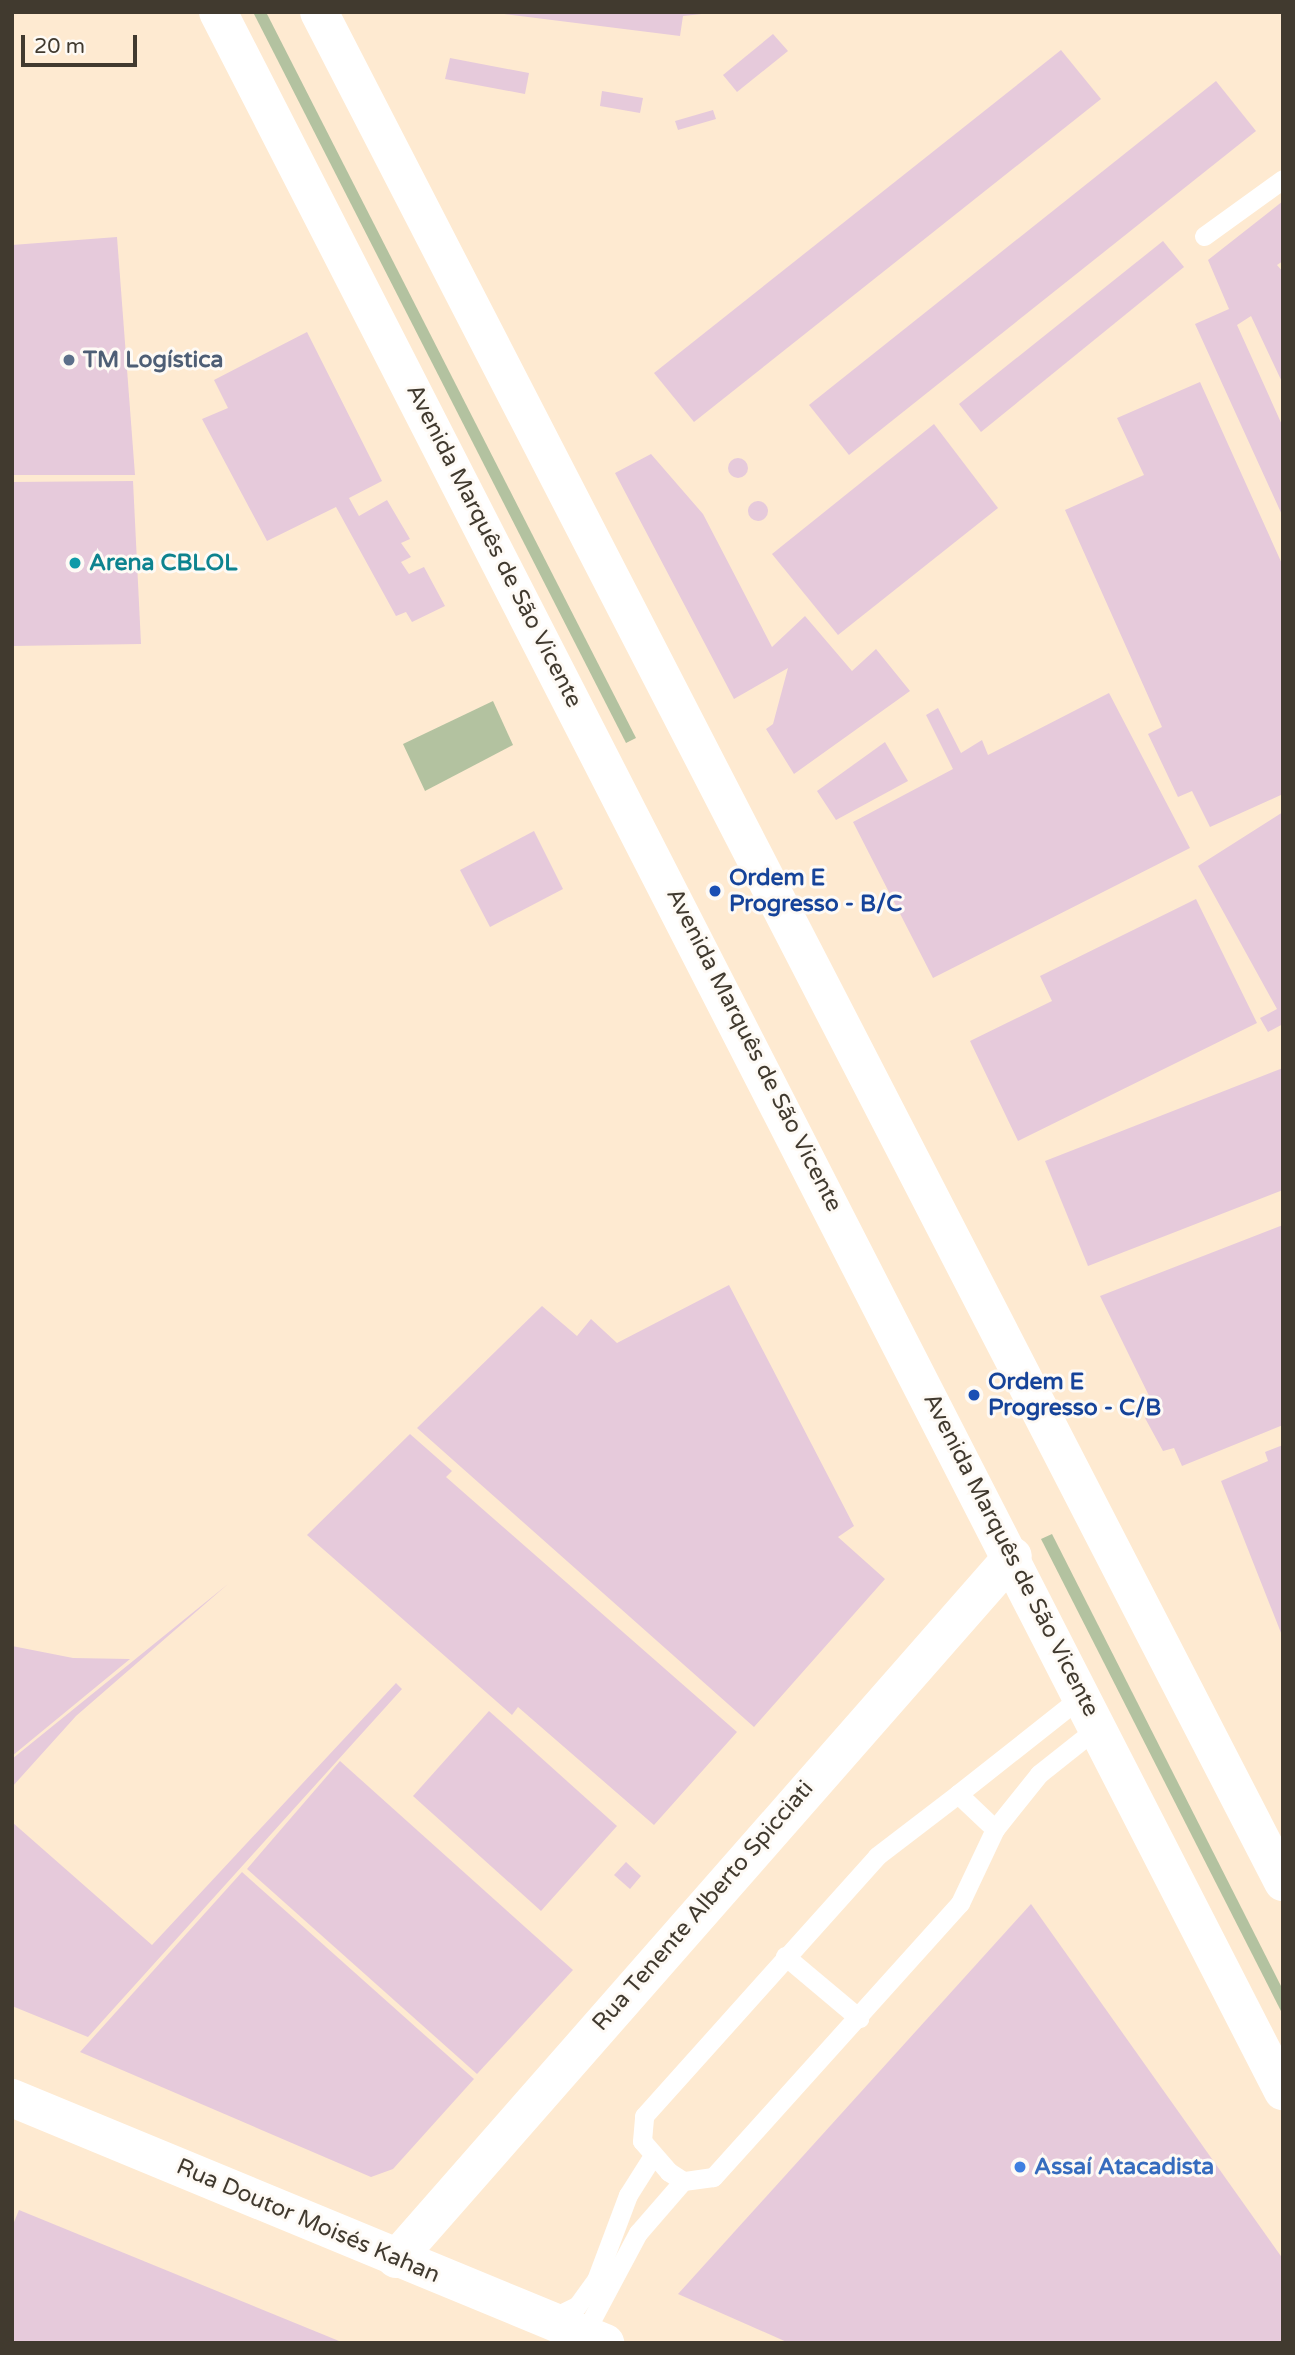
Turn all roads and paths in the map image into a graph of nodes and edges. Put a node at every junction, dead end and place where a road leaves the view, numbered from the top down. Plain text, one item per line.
1 (218, 12) edge
2 (319, 12) edge
3 (1283, 179) edge
4 (1205, 236) dead end
5 (1013, 1556) junction
6 (1090, 1711) junction
7 (958, 1794) junction
8 (995, 1829) junction
9 (1283, 1882) edge
10 (785, 1956) junction
11 (859, 2018) junction
12 (1283, 2091) edge
13 (12, 2098) edge
14 (652, 2157) junction
15 (683, 2181) junction
16 (396, 2259) junction
17 (549, 2320) junction
18 (594, 2338) edge

1 - 5 main road, Avenida Marquês de São Vicente
2 - 9 main road
3 - 4 lane
5 - 6 main road, Avenida Marquês de São Vicente
5 - 16 main road, Rua Tenente Alberto Spicciati
6 - 7 lane
6 - 8 lane
6 - 12 main road, Avenida Marquês de São Vicente
7 - 8 lane
7 - 10 lane
8 - 11 lane
10 - 11 lane
10 - 14 lane
11 - 15 lane
13 - 16 main road, Rua Doutor Moisés Kahan
14 - 15 lane
14 - 17 lane
15 - 18 lane
16 - 17 main road, Rua Doutor Moisés Kahan
17 - 18 main road, Rua Doutor Moisés Kahan

